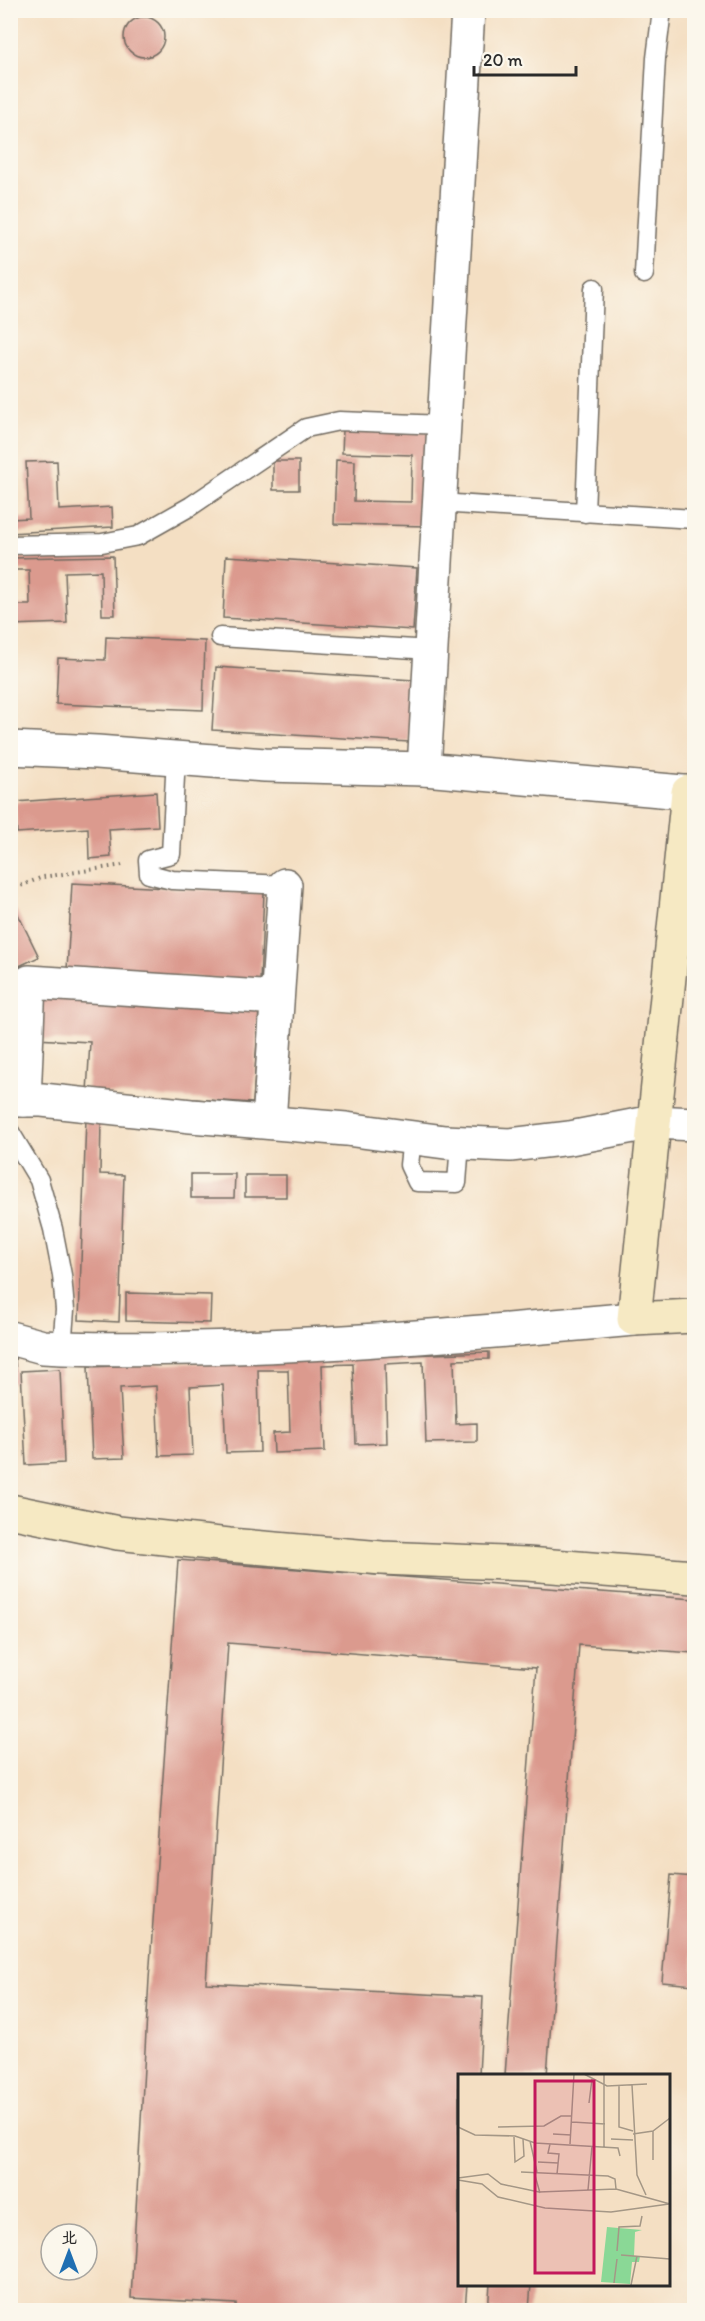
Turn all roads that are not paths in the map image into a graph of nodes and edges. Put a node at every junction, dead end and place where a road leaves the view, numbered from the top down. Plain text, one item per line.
1 (468, 10) edge
2 (663, 10) edge
3 (644, 274) dead end
4 (594, 288) dead end
5 (444, 425) junction
6 (439, 503) junction
7 (585, 513) junction
8 (694, 519) edge
9 (10, 545) edge
10 (220, 637) dead end
11 (431, 650) junction
12 (10, 748) edge
13 (176, 757) junction
14 (424, 769) junction
15 (691, 793) edge
16 (285, 885) joint
17 (20, 980) edge
18 (277, 998) junction
19 (17, 1100) edge
20 (269, 1122) junction
21 (654, 1122) junction
22 (694, 1124) edge
23 (10, 1132) edge
24 (412, 1138) junction
25 (460, 1143) junction
26 (694, 1316) edge
27 (634, 1319) junction
28 (10, 1338) edge
29 (62, 1348) junction
30 (10, 1511) edge
31 (694, 1577) edge

1 - 5 street
2 - 3 lane
4 - 7 lane
5 - 6 street
5 - 9 lane
6 - 7 lane
6 - 11 street
7 - 8 lane
10 - 11 lane
11 - 14 street
12 - 13 street
13 - 14 street
13 - 16 lane
14 - 15 street
15 - 21 street
16 - 18 street
17 - 18 street
17 - 19 street
18 - 20 street
19 - 20 street
20 - 24 street
21 - 22 street
21 - 25 street
21 - 27 street
23 - 29 lane
24 - 25 street
24 - 25 lane
26 - 27 street
27 - 29 street
28 - 29 street
30 - 31 street

